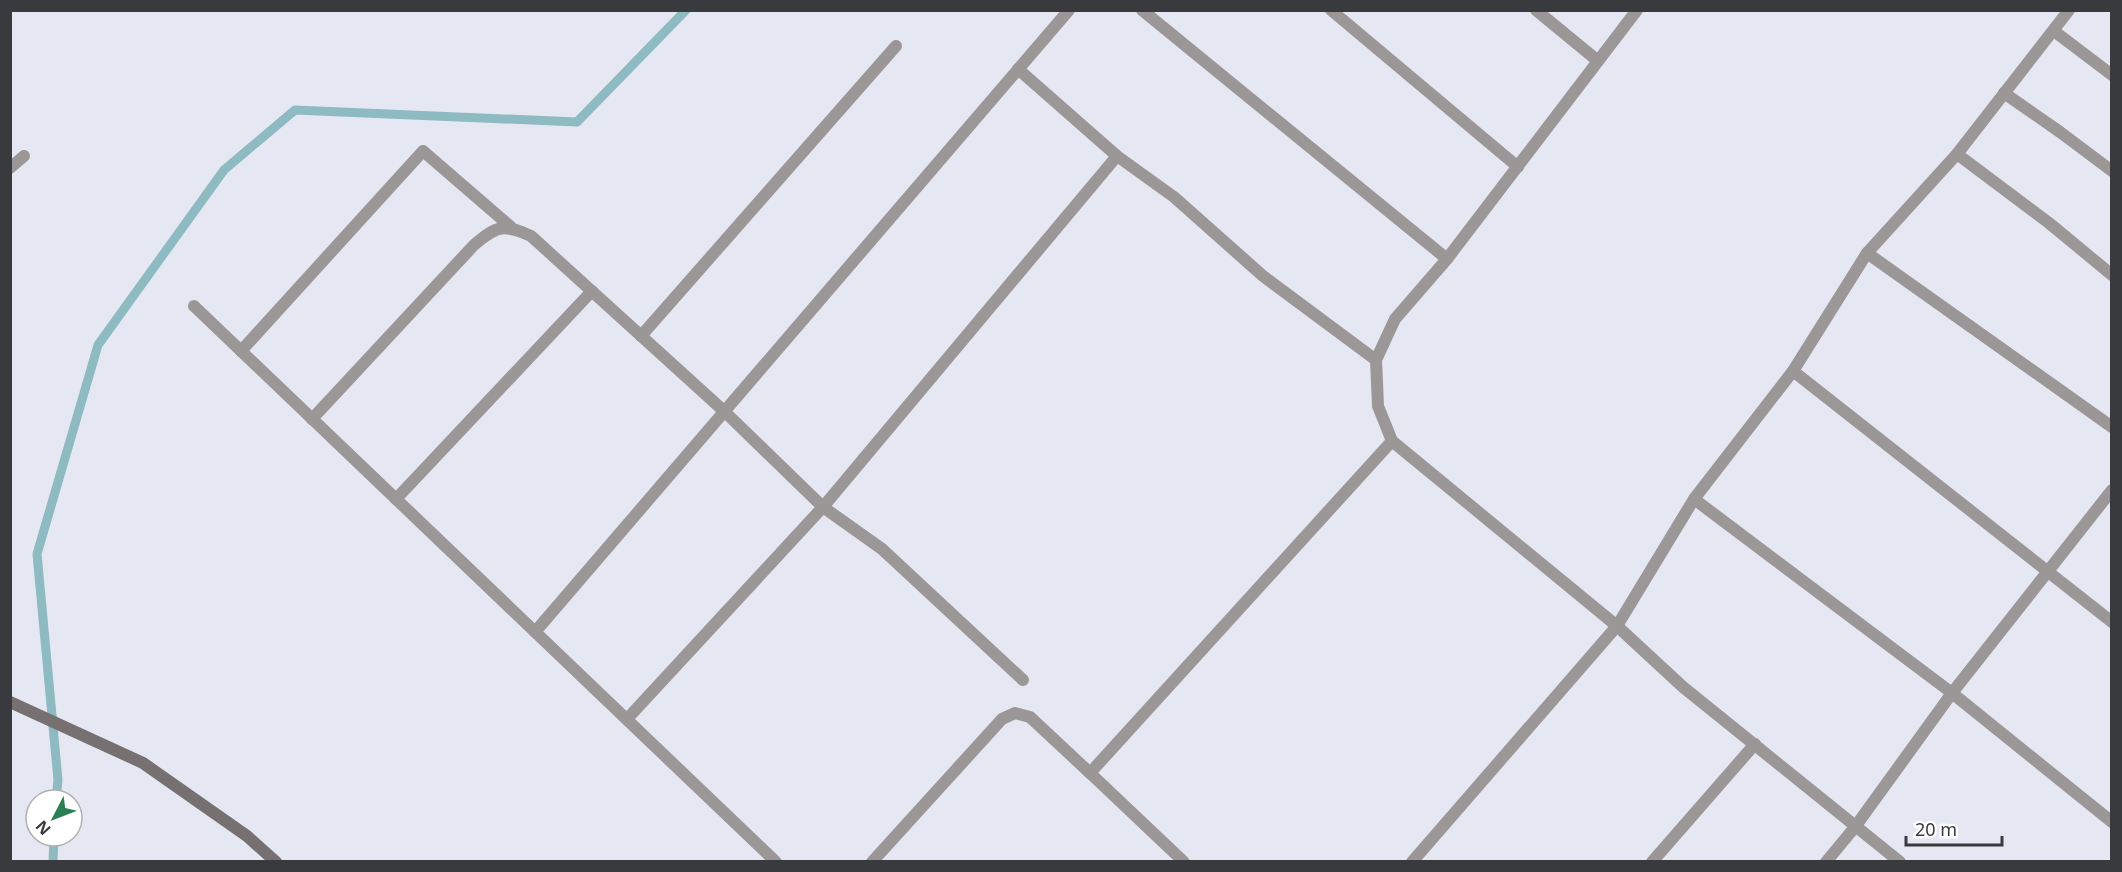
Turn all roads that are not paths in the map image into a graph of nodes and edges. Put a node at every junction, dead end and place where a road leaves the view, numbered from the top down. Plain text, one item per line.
1 (1069, 10) edge
2 (1142, 10) edge
3 (1331, 10) edge
4 (1536, 10) edge
5 (1636, 10) edge
6 (2069, 10) edge
7 (2054, 31) junction
8 (896, 46) dead end
9 (1598, 61) junction
10 (1018, 69) junction
11 (2112, 75) edge
12 (2004, 93) junction
13 (1957, 154) junction
14 (24, 156) dead end
15 (1118, 156) junction
16 (1518, 167) junction
17 (10, 168) edge
18 (2112, 171) edge
19 (511, 227) junction
20 (1867, 253) junction
21 (1447, 259) junction
22 (2112, 275) edge
23 (592, 291) junction
24 (194, 306) dead end
25 (641, 336) junction
26 (241, 351) junction
27 (1376, 360) junction
28 (1793, 371) junction
29 (725, 412) junction
30 (312, 419) junction
31 (2112, 428) edge
32 (1392, 441) junction
33 (2112, 490) edge
34 (396, 499) junction
35 (1694, 499) junction
36 (823, 507) junction
37 (2047, 573) junction
38 (2112, 622) edge
39 (1617, 626) junction
40 (535, 632) junction
41 (1023, 680) dead end
42 (1952, 693) junction
43 (10, 702) edge
44 (627, 719) junction
45 (1755, 744) junction
46 (1090, 773) junction
47 (2112, 822) edge
48 (1855, 826) junction
49 (276, 861) edge
50 (776, 861) edge
51 (872, 861) edge
52 (1184, 861) edge
53 (1412, 861) edge
54 (1652, 861) edge
55 (1826, 861) edge
56 (1900, 861) edge

1 - 10 street
2 - 21 street
3 - 16 street
4 - 9 street
5 - 9 street
6 - 7 street
7 - 11 street
7 - 12 street
8 - 25 street
9 - 16 street
10 - 15 street
10 - 29 street
12 - 13 street
12 - 18 street
13 - 20 street
13 - 22 street
14 - 17 street
15 - 27 street
15 - 36 street
16 - 21 street
19 - 23 street
19 - 26 street
19 - 30 street
20 - 28 street
20 - 31 street
21 - 27 street
23 - 25 street
23 - 34 street
24 - 26 street
25 - 29 street
26 - 30 street
27 - 32 street
28 - 35 street
28 - 37 street
29 - 36 street
29 - 40 street
30 - 34 street
32 - 39 street
32 - 46 street
33 - 37 street
34 - 40 street
35 - 39 street
35 - 42 street
36 - 41 street
36 - 44 street
37 - 38 street
37 - 42 street
39 - 45 street
39 - 53 street
40 - 44 street
42 - 47 street
42 - 48 street
43 - 49 street
44 - 50 street
45 - 48 street
45 - 54 street
46 - 51 street
46 - 52 street
48 - 55 street
48 - 56 street

